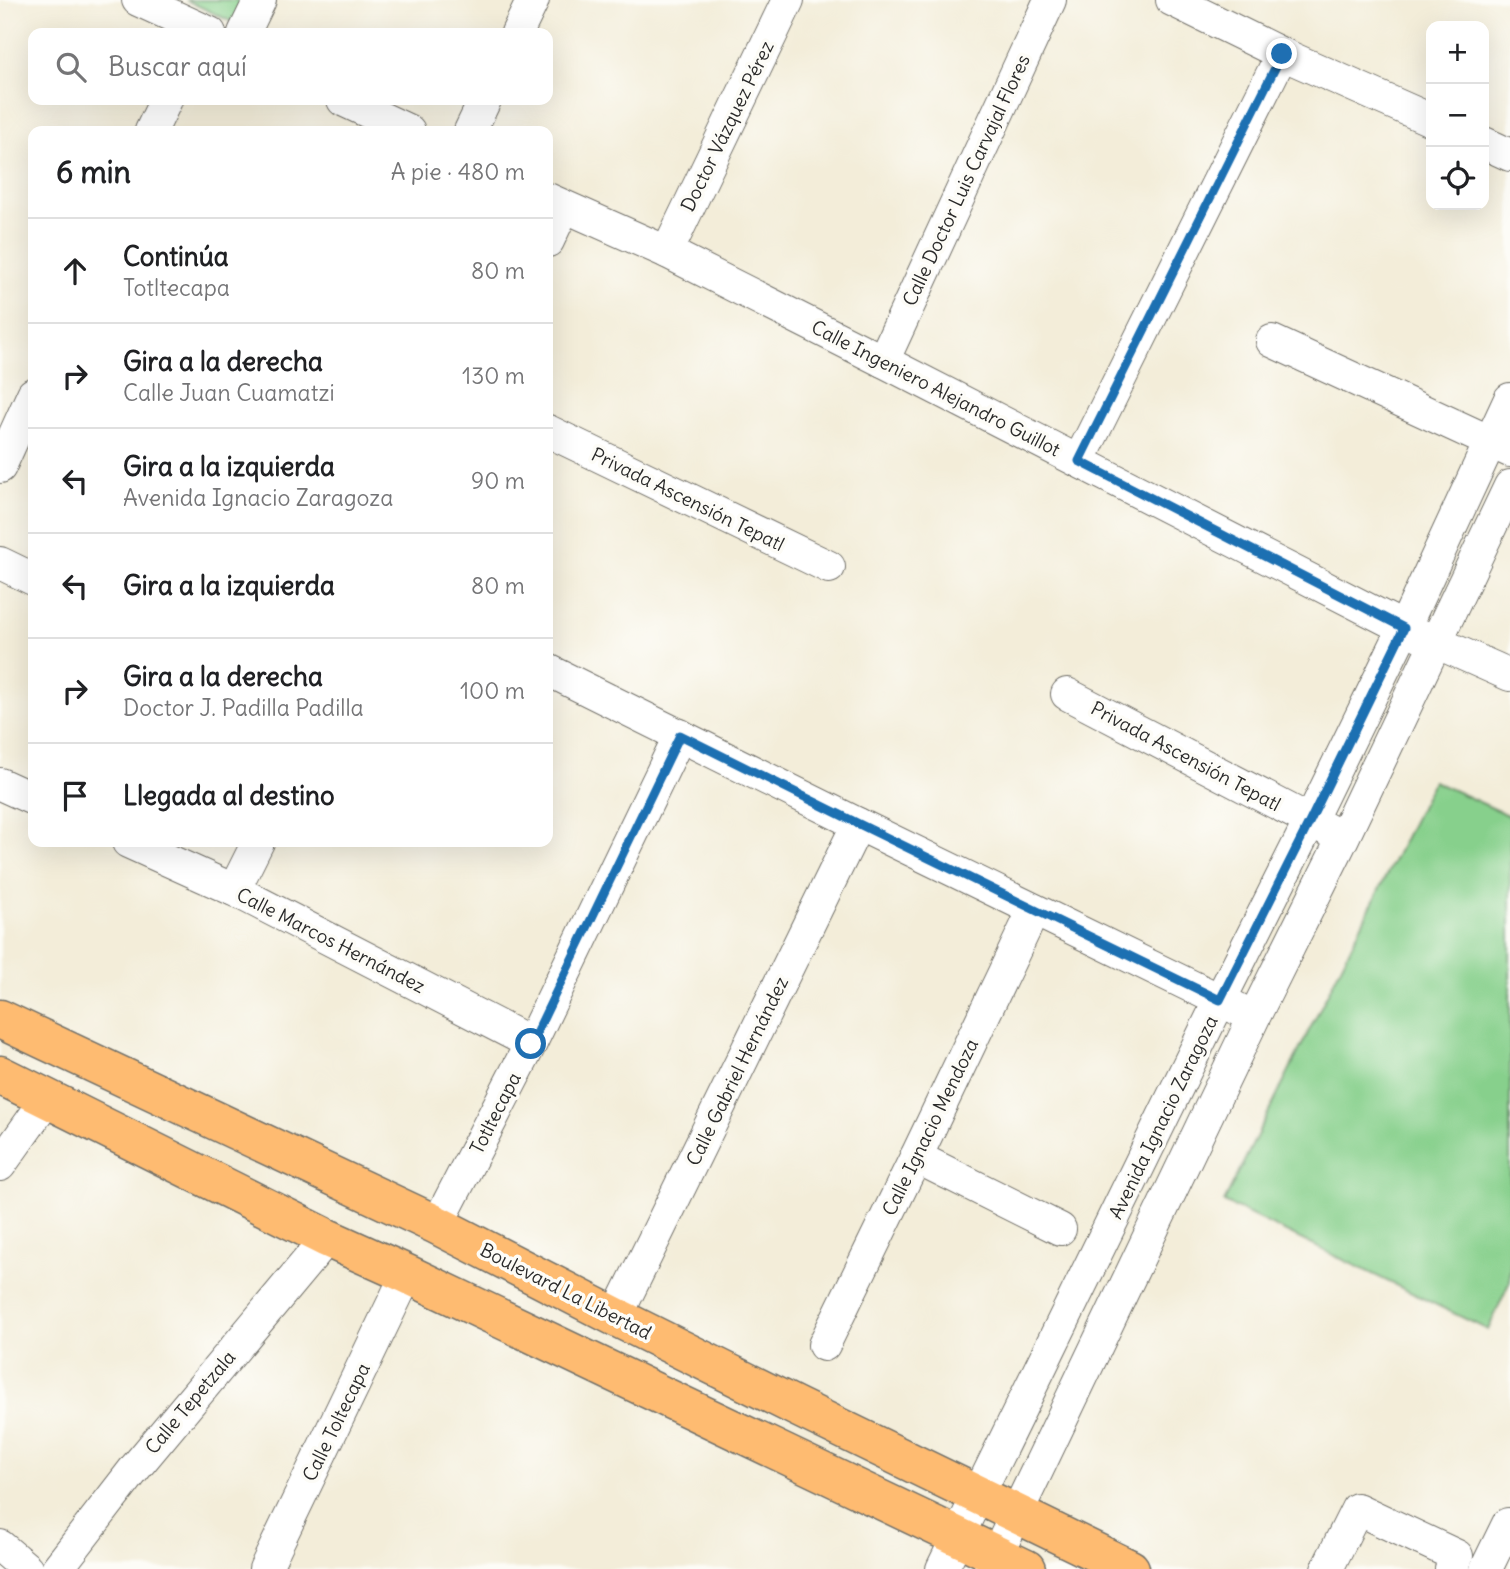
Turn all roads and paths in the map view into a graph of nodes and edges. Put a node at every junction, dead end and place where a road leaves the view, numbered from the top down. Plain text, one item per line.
1 (138, 0) edge
2 (260, 0) edge
3 (533, 0) edge
4 (788, 0) edge
5 (1049, 0) edge
6 (1172, 0) edge
7 (195, 28) edge
8 (246, 28) edge
9 (519, 28) edge
10 (1282, 54) junction
11 (164, 105) edge
12 (350, 105) edge
13 (483, 105) edge
14 (1426, 118) edge
15 (370, 123) edge
16 (153, 126) edge
17 (473, 126) edge
18 (1489, 145) edge
19 (1510, 155) edge
20 (556, 203) edge
21 (667, 252) junction
22 (1272, 341) dead end
23 (883, 361) junction
24 (1510, 399) edge
25 (28, 405) edge
26 (553, 433) edge
27 (1500, 447) edge
28 (1079, 461) junction
29 (0, 467) edge
30 (1510, 486) edge
31 (0, 563) edge
32 (829, 567) dead end
33 (28, 577) edge
34 (1404, 628) junction
35 (1436, 642) junction
36 (553, 672) edge
37 (1510, 674) edge
38 (1067, 694) dead end
39 (680, 735) junction
40 (0, 784) edge
41 (28, 797) edge
42 (1310, 821) junction
43 (859, 824) junction
44 (1343, 838) junction
45 (139, 847) edge
46 (256, 847) edge
47 (234, 890) junction
48 (1034, 910) junction
49 (1220, 1000) junction
50 (1254, 1017) junction
51 (0, 1019) edge
52 (531, 1044) junction
53 (0, 1075) edge
54 (47, 1099) junction
55 (916, 1157) junction
56 (0, 1165) edge
57 (437, 1225) junction
58 (1060, 1229) dead end
59 (327, 1238) junction
60 (1098, 1248) junction
61 (1134, 1265) junction
62 (408, 1274) junction
63 (616, 1317) junction
64 (824, 1345) dead end
65 (978, 1495) junction
66 (1015, 1514) junction
67 (1508, 1524) edge
68 (0, 1546) edge
69 (949, 1553) edge
70 (1004, 1564) edge
71 (27, 1569) edge
72 (57, 1569) edge
73 (265, 1569) edge
74 (1129, 1569) edge
75 (1326, 1569) edge
76 (1451, 1569) edge
77 (1486, 1569) edge

1 - 7 street
2 - 8 street
3 - 9 street
4 - 21 street, Doctor Vázquez Pérez
5 - 23 street, Calle Doctor Luis Carvajal Flores
6 - 10 street
10 - 14 street
10 - 28 street
11 - 16 street
12 - 15 street
13 - 17 street
18 - 19 street
20 - 21 street, Calle Ingeniero Alejandro Guillot
21 - 23 street, Calle Ingeniero Alejandro Guillot
22 - 27 street
23 - 28 street, Calle Ingeniero Alejandro Guillot
24 - 27 street, Avenida Ignacio Zaragoza
25 - 29 street
26 - 32 street, Privada Ascensión Tepatl
27 - 34 street, Avenida Ignacio Zaragoza
28 - 34 street, Calle Ingeniero Alejandro Guillot
30 - 35 street, Avenida Ignacio Zaragoza
31 - 33 street
34 - 35 street, Calle Ingeniero Alejandro Guillot
34 - 42 street, Avenida Ignacio Zaragoza
35 - 37 street, Calle Ingeniero Alejandro Guillot
35 - 44 street, Avenida Ignacio Zaragoza
36 - 39 street
38 - 42 street, Privada Ascensión Tepatl
39 - 43 street
39 - 52 street, Totltecapa
40 - 41 street
42 - 44 street, Privada Ascensión Tepatl
42 - 49 street, Avenida Ignacio Zaragoza
43 - 48 street
43 - 63 street, Calle Gabriel Hernández
44 - 50 street, Avenida Ignacio Zaragoza
45 - 47 street, Calle Marcos Hernández
46 - 47 street
47 - 52 street, Calle Marcos Hernández
48 - 49 street
48 - 55 street, Calle Ignacio Mendoza
49 - 50 street
49 - 60 street, Avenida Ignacio Zaragoza
50 - 61 street, Avenida Ignacio Zaragoza
51 - 57 main road, Boulevard La Libertad
52 - 57 street, Totltecapa
53 - 54 main road
54 - 56 street
54 - 59 main road
55 - 58 street
55 - 64 street, Calle Ignacio Mendoza
57 - 63 main road, Boulevard La Libertad
59 - 62 main road
59 - 72 street, Calle Tepetzala
60 - 61 street
60 - 65 street, Avenida Ignacio Zaragoza
61 - 66 street, Avenida Ignacio Zaragoza
62 - 69 main road
62 - 73 street, Calle Toltecapa
63 - 65 main road, Boulevard La Libertad
65 - 66 main road, Boulevard La Libertad
65 - 69 street, Avenida Ignacio Zaragoza
66 - 70 street, Avenida Ignacio Zaragoza
66 - 74 main road, Boulevard La Libertad
67 - 77 street
68 - 71 street
69 - 70 main road
75 - 76 street

